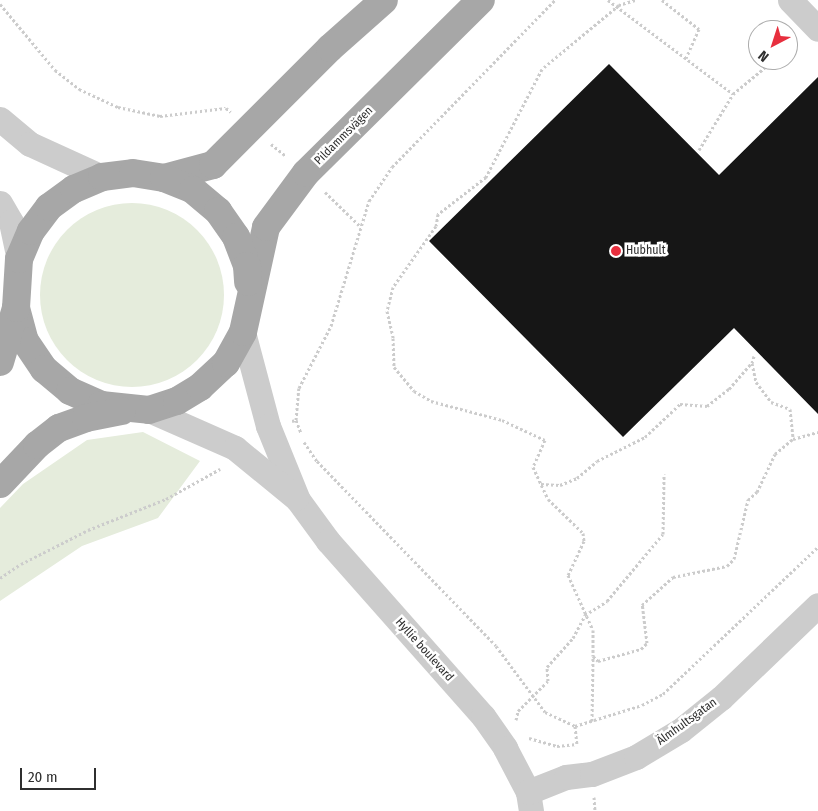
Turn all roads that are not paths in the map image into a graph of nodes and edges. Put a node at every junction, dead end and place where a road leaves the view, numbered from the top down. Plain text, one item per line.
1 (384, 0) edge
2 (481, 0) edge
3 (790, 0) edge
4 (818, 29) edge
5 (0, 118) edge
6 (102, 177) junction
7 (164, 178) junction
8 (0, 203) edge
9 (19, 258) junction
10 (250, 298) junction
11 (16, 308) junction
12 (242, 332) junction
13 (0, 362) edge
14 (142, 409) junction
15 (0, 484) edge
16 (298, 500) junction
17 (818, 605) edge
18 (530, 801) edge

1 - 7 main road, Pildammsvägen
2 - 10 main road, Pildammsvägen
3 - 4 street
5 - 6 street
6 - 7 main road, Pildammsvägen
6 - 9 main road, Pildammsvägen
7 - 10 main road, Pildammsvägen
8 - 9 street
9 - 11 main road, Pildammsvägen
10 - 12 main road, Pildammsvägen
11 - 13 main road, Pildammsvägen
11 - 14 main road, Pildammsvägen
12 - 14 main road, Pildammsvägen
12 - 16 street, Hyllie boulevard
14 - 15 main road, Pildammsvägen
14 - 16 street, Hyllie boulevard
16 - 18 street, Hyllie boulevard
17 - 18 street, Älmhultsgatan

